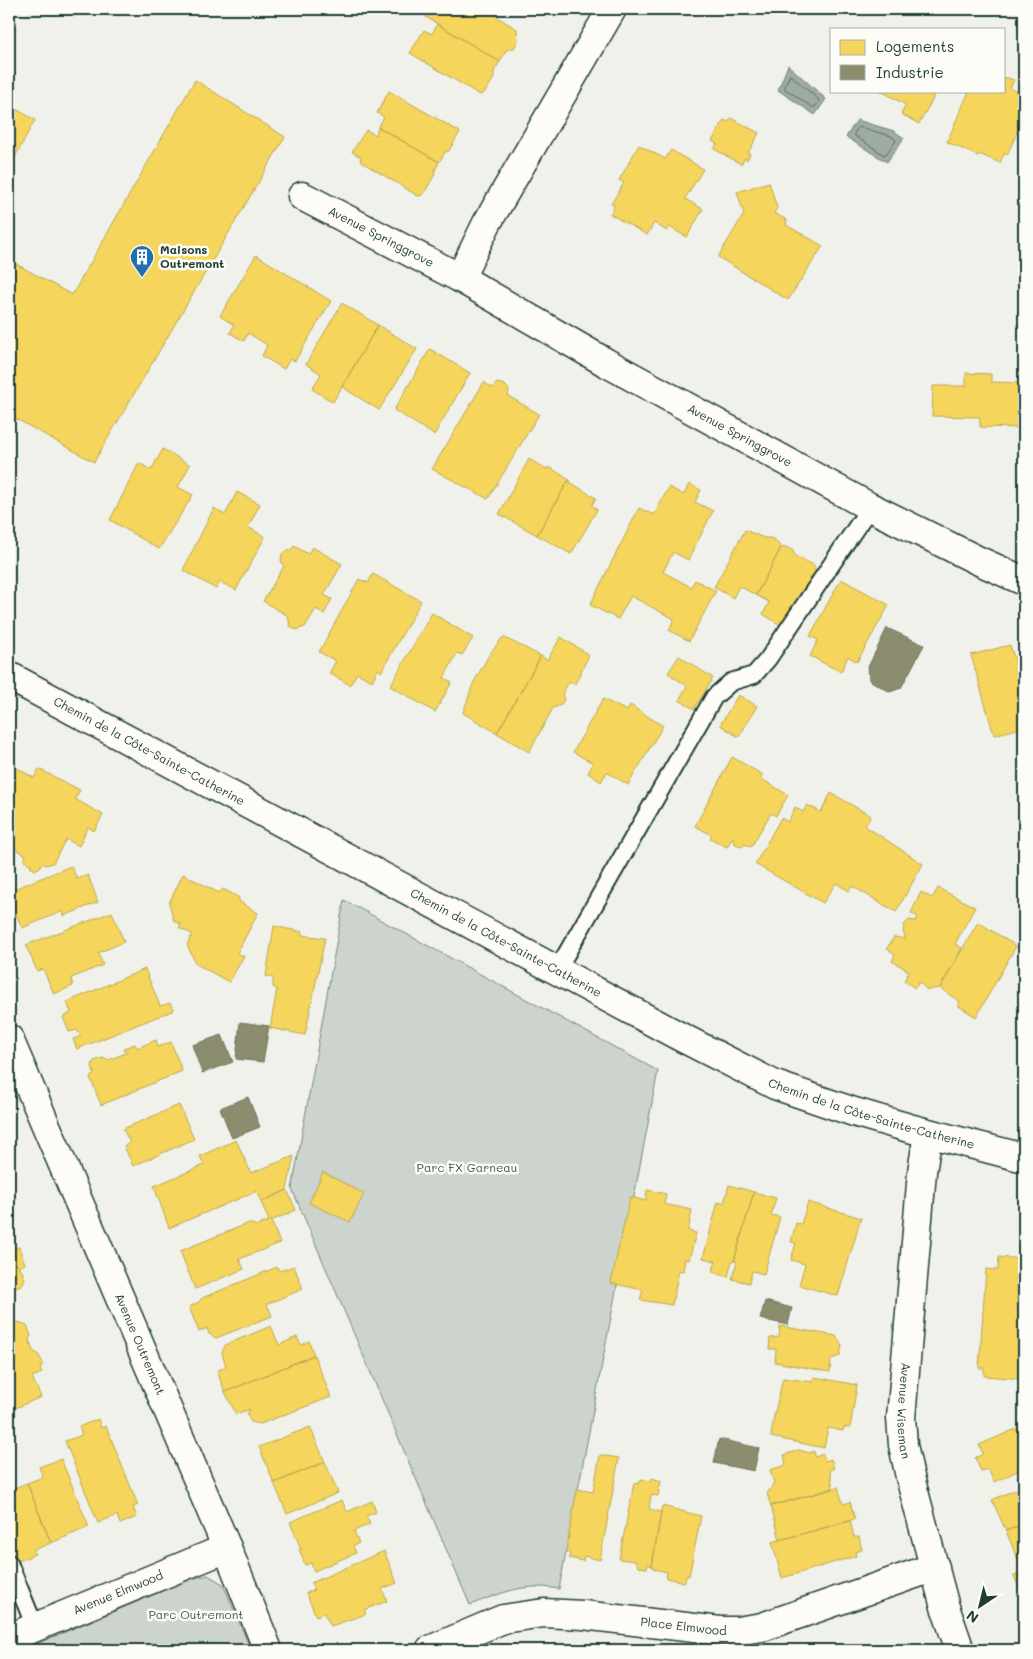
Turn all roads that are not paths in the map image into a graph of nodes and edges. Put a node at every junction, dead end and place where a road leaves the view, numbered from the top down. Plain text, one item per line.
1 (612, 9) edge
2 (302, 196) dead end
3 (460, 278) junction
4 (870, 507) junction
5 (1024, 581) edge
6 (9, 676) edge
7 (557, 970) junction
8 (9, 1039) edge
9 (928, 1134) junction
10 (1024, 1158) edge
11 (227, 1548) junction
12 (9, 1563) edge
13 (935, 1567) junction
14 (35, 1627) junction
15 (9, 1638) edge
16 (268, 1650) edge
17 (430, 1650) edge
18 (960, 1650) edge

1 - 3 street
2 - 3 street, Avenue Springgrove
3 - 4 street, Avenue Springgrove
4 - 5 street, Avenue Springgrove
4 - 7 lane
6 - 7 street, Chemin de la Côte-Sainte-Catherine
7 - 9 street, Chemin de la Côte-Sainte-Catherine
8 - 11 street, Avenue Outremont
9 - 10 street, Chemin de la Côte-Sainte-Catherine
9 - 13 street, Avenue Wiseman
11 - 14 street, Avenue Elmwood
11 - 16 street, Avenue Outremont
12 - 14 lane
13 - 17 street, Place Elmwood
13 - 18 street, Avenue Wiseman
14 - 15 street, Avenue Elmwood

